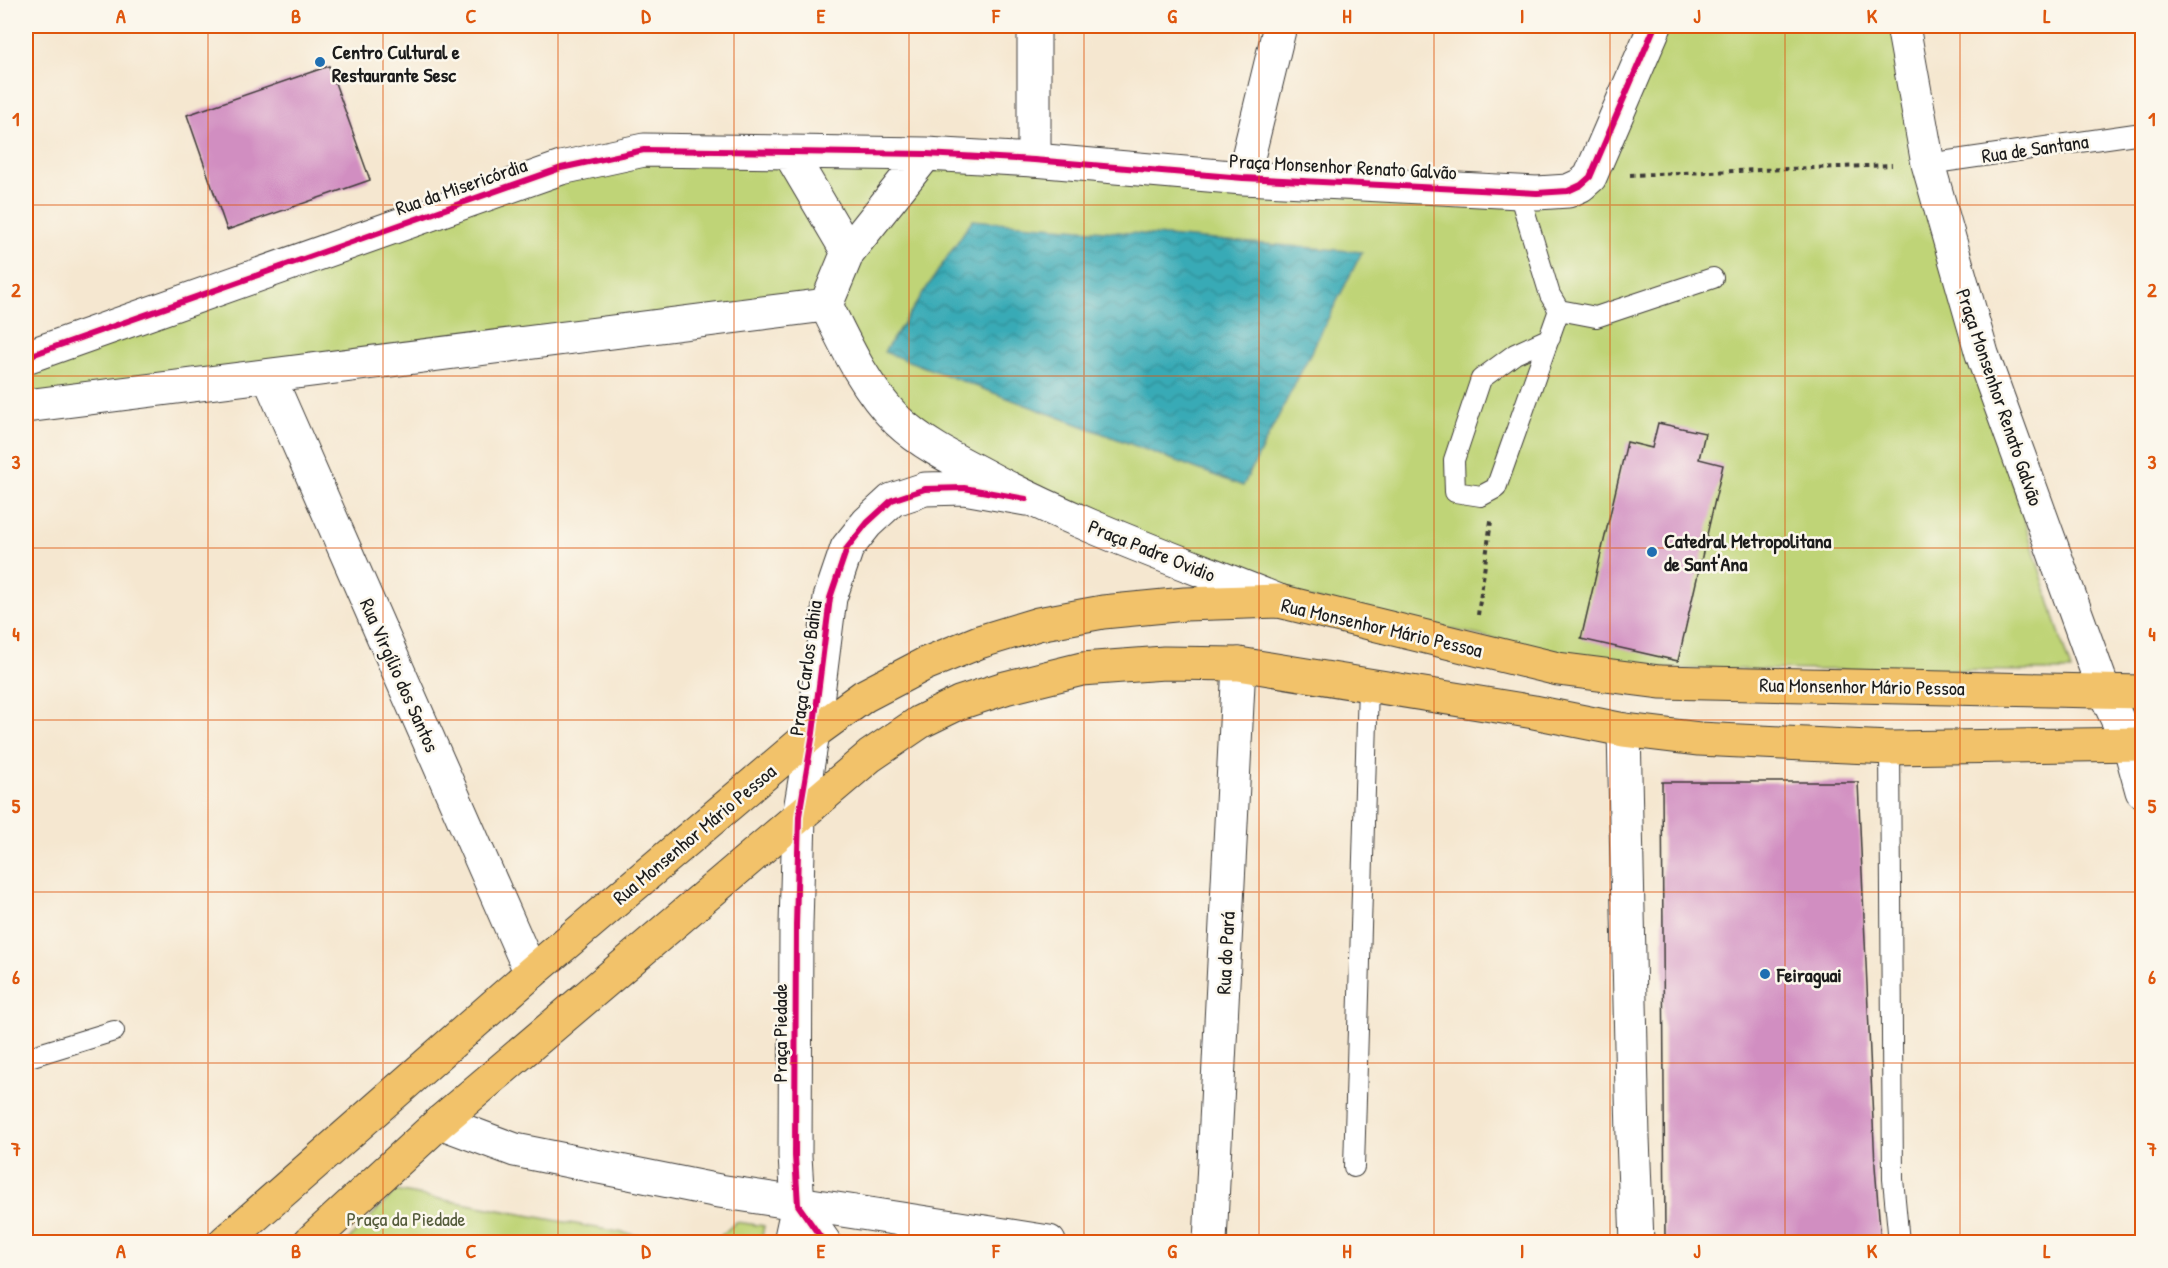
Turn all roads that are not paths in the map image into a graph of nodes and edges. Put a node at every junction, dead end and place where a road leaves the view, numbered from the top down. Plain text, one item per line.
1 (1034, 26) edge
2 (1280, 26) edge
3 (1655, 26) edge
4 (1903, 26) edge
5 (2142, 133) edge
6 (789, 152) junction
7 (926, 154) junction
8 (1034, 160) junction
9 (1928, 164) junction
10 (1243, 178) junction
11 (1519, 193) junction
12 (848, 252) junction
13 (1713, 278) dead end
14 (826, 305) junction
15 (1559, 310) junction
16 (1550, 338) junction
17 (26, 355) edge
18 (270, 377) junction
19 (26, 406) edge
20 (1026, 499) junction
21 (1279, 601) junction
22 (1239, 664) junction
23 (1368, 686) junction
24 (2104, 691) junction
25 (2142, 692) edge
26 (1623, 730) junction
27 (813, 733) junction
28 (2136, 744) edge
29 (1890, 748) junction
30 (2142, 790) edge
31 (799, 816) junction
32 (531, 973) junction
33 (114, 1031) dead end
34 (26, 1058) edge
35 (440, 1122) junction
36 (1354, 1167) dead end
37 (798, 1205) junction
38 (225, 1242) edge
39 (310, 1242) edge
40 (790, 1242) edge
41 (824, 1242) edge
42 (1049, 1242) edge
43 (1210, 1242) edge
44 (1637, 1242) edge
45 (1899, 1242) edge

1 - 8 street
2 - 10 street
3 - 11 street, Praça Monsenhor Renato Galvão
4 - 9 street, Praça Monsenhor Renato Galvão
5 - 9 lane, Rua de Santana
6 - 7 street, Rua da Misericórdia
6 - 12 street
6 - 17 street, Rua da Misericórdia
7 - 8 street, Praça Monsenhor Renato Galvão
7 - 12 street
8 - 10 street, Praça Monsenhor Renato Galvão
9 - 24 street, Praça Monsenhor Renato Galvão
10 - 11 street, Praça Monsenhor Renato Galvão
11 - 15 lane
12 - 14 street
13 - 15 lane
14 - 18 street
14 - 20 street
15 - 16 lane
16 - 16 lane
18 - 19 street
18 - 32 street, Rua Virgílio dos Santos
20 - 21 street, Praça Padre Ovidio
20 - 27 street, Praça Carlos Bahia
21 - 24 highway, Rua Monsenhor Mário Pessoa
21 - 27 highway, Rua Monsenhor Mário Pessoa
22 - 23 highway
22 - 31 highway
22 - 43 street, Rua do Pará
23 - 26 highway
23 - 36 lane
24 - 25 highway, Rua Monsenhor Mário Pessoa
24 - 28 street, Praça Monsenhor Renato Galvão
26 - 29 highway
26 - 44 street
27 - 31 street, Praça Carlos Bahia
27 - 32 highway, Rua Monsenhor Mário Pessoa
28 - 29 highway
28 - 30 street, Praça Monsenhor Renato Galvão
29 - 45 lane
31 - 35 highway
31 - 37 street, Praça Piedade
32 - 38 highway, Rua Monsenhor Mário Pessoa
33 - 34 lane
35 - 37 street
35 - 39 highway
37 - 40 street, Praça Piedade
37 - 41 street
37 - 42 street

